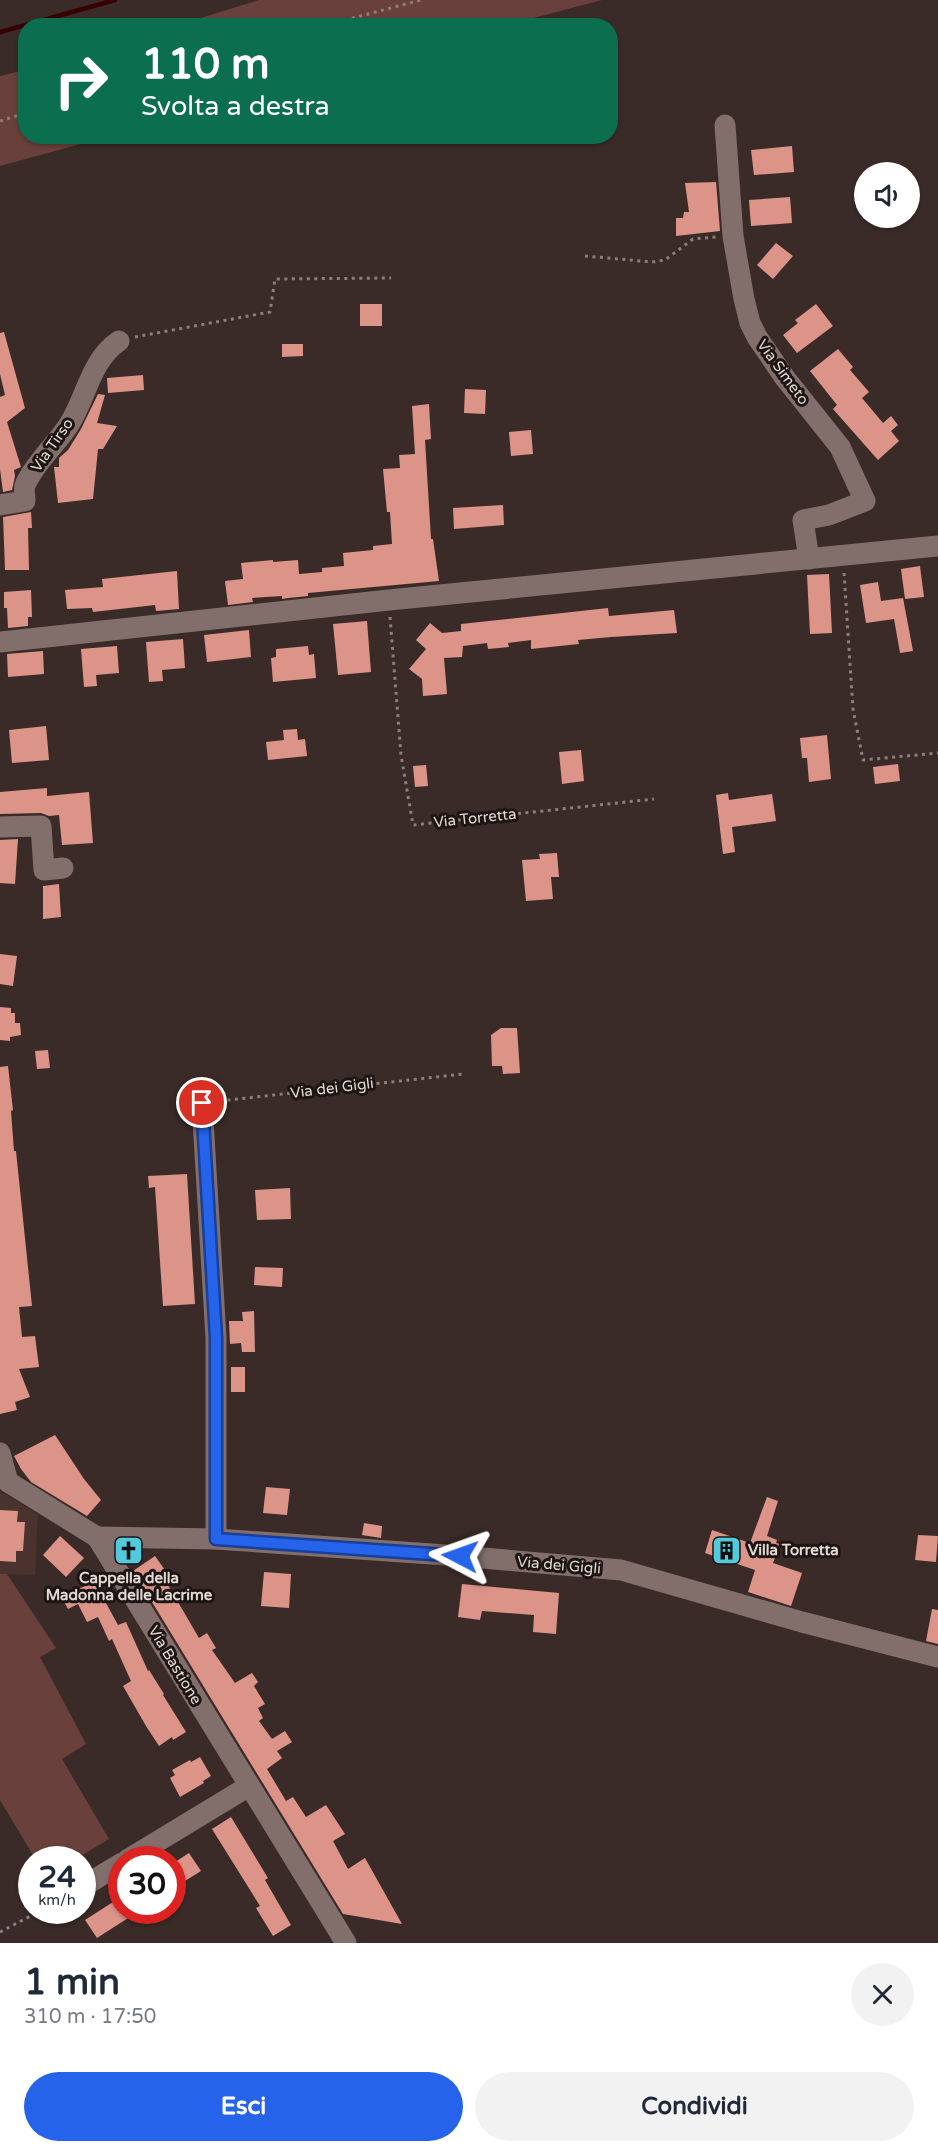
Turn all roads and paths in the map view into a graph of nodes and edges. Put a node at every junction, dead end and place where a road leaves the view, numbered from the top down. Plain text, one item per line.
1 (421, 0) edge
2 (353, 18) edge
3 (18, 115) edge
4 (0, 121) edge
5 (725, 125) dead end
6 (733, 236) junction
7 (585, 256) dead end
8 (391, 278) dead end
9 (119, 341) joint
10 (0, 505) edge
11 (938, 546) edge
12 (843, 556) junction
13 (809, 559) junction
14 (389, 600) junction
15 (0, 642) edge
16 (938, 753) edge
17 (654, 798) dead end
18 (0, 827) edge
19 (63, 868) dead end
20 (463, 1074) dead end
21 (202, 1103) joint
22 (0, 1453) edge
23 (4, 1480) edge
24 (97, 1537) junction
25 (216, 1539) junction
26 (938, 1657) edge
27 (249, 1786) junction
28 (150, 1846) edge
29 (18, 1923) edge
30 (0, 1932) edge
31 (346, 1943) edge

1 - 2 path
3 - 4 path
5 - 6 street, Via Simeto
6 - 7 path
6 - 13 street, Via Simeto
8 - 9 path
9 - 10 street, Via Tirso
11 - 12 street
12 - 13 street
12 - 16 path
13 - 14 street
14 - 15 street
14 - 17 path, Via Torretta
18 - 19 street
20 - 21 path, Via dei Gigli
21 - 25 street
22 - 23 street, Via Bastione
23 - 24 street, Via Bastione
24 - 25 street, Via dei Gigli
24 - 27 street, Via Bastione
25 - 26 street, Via dei Gigli
27 - 28 street
27 - 31 street, Via Bastione
29 - 30 path

